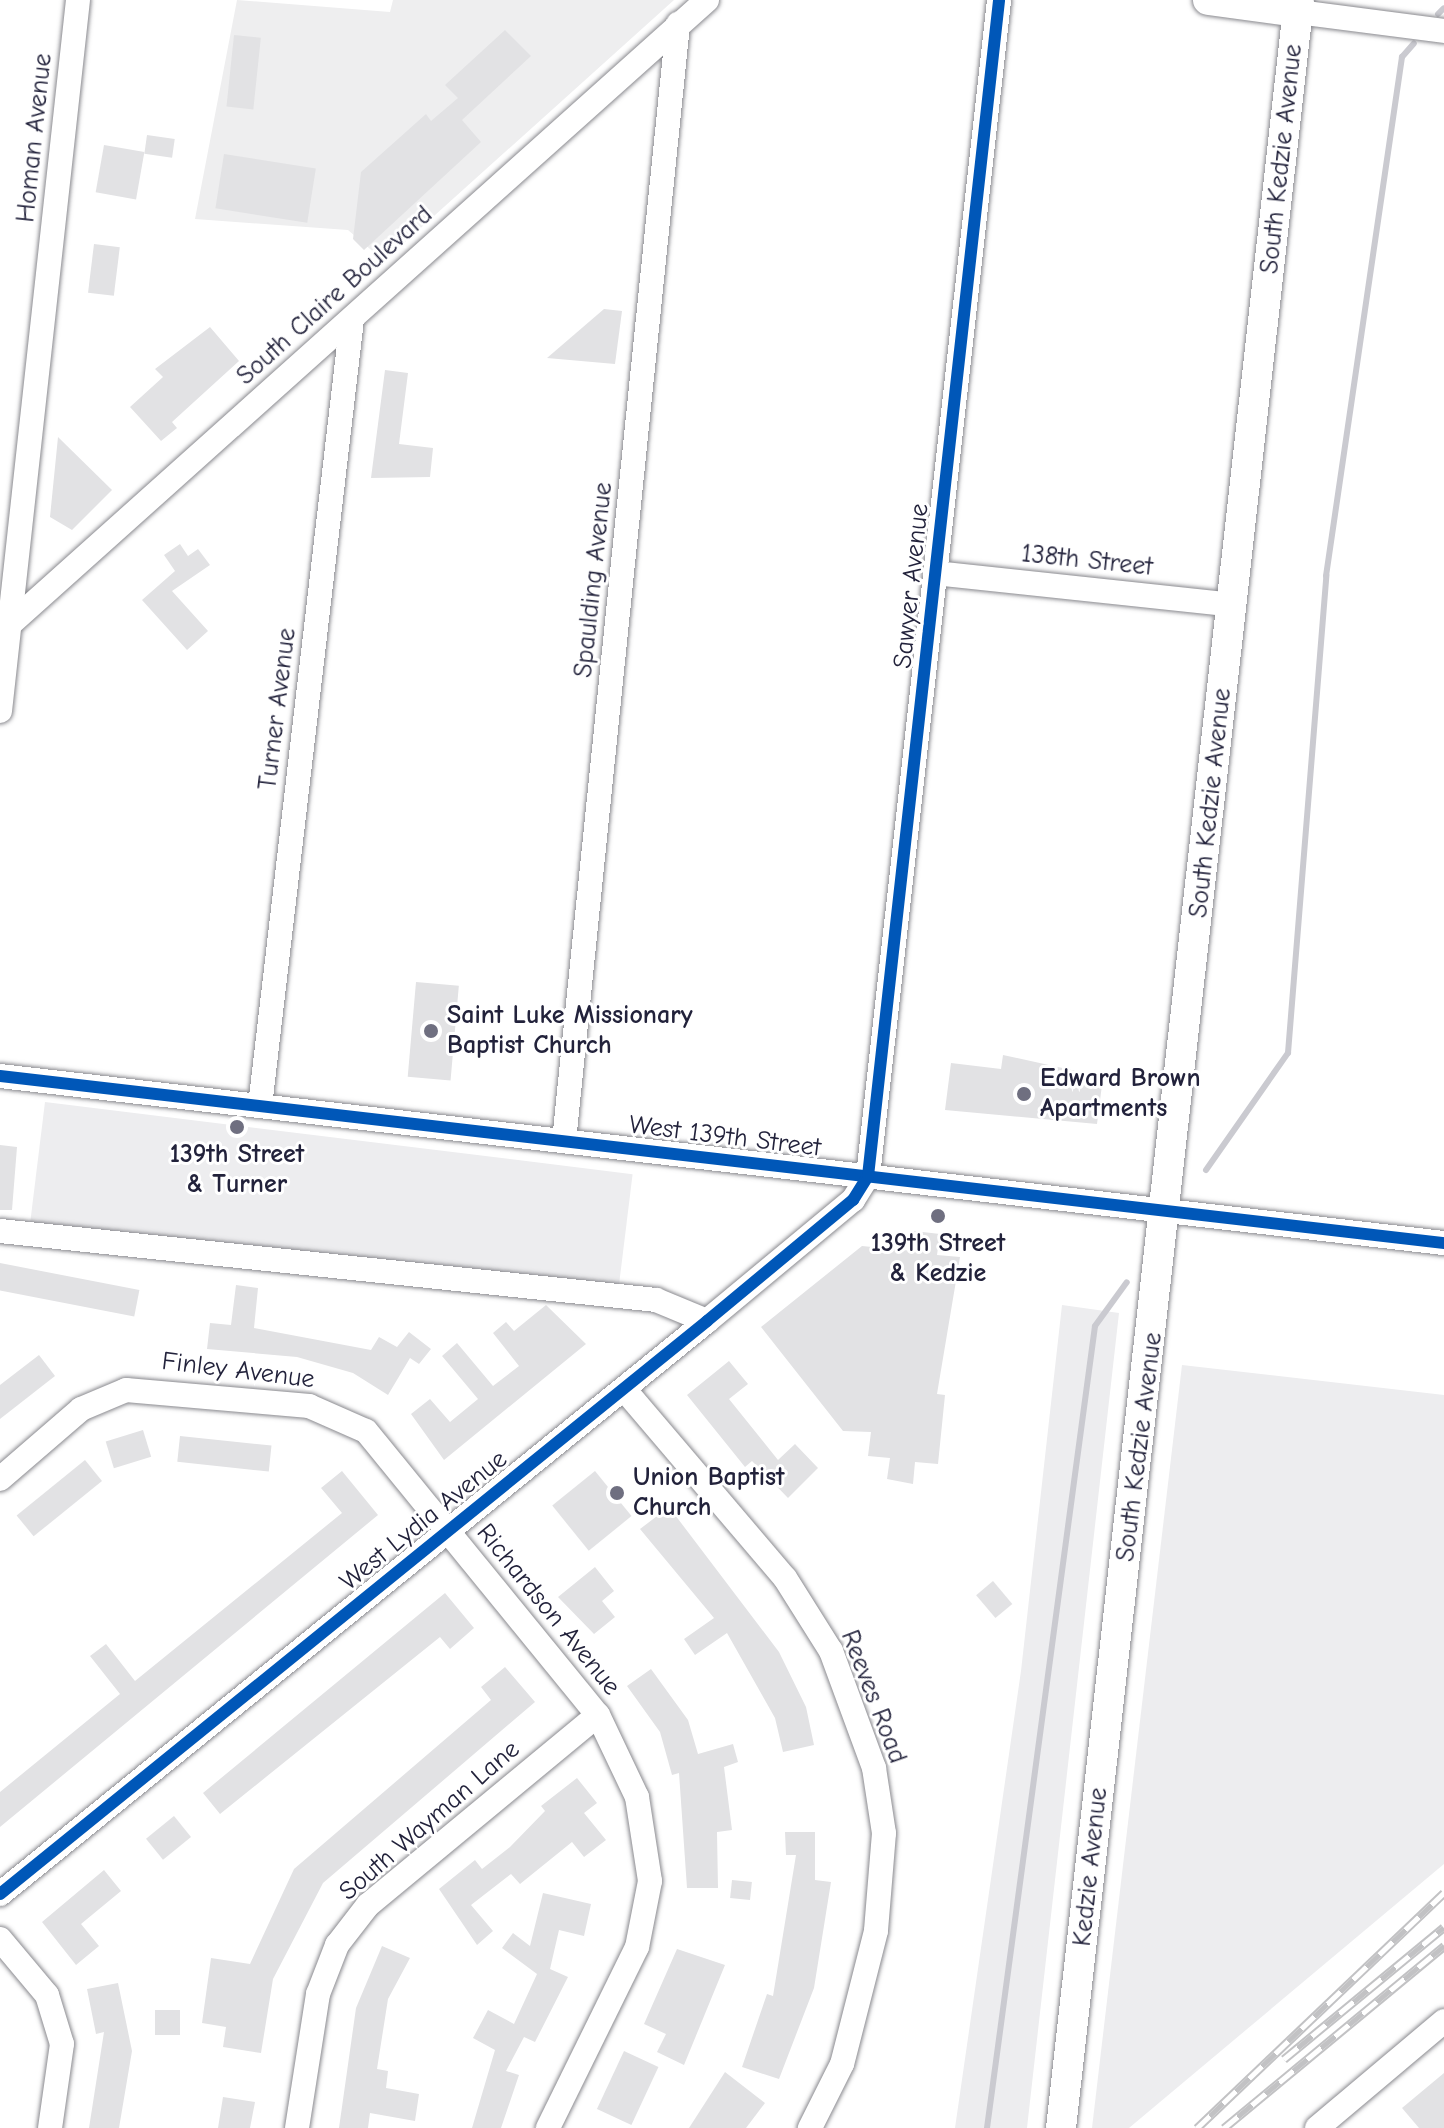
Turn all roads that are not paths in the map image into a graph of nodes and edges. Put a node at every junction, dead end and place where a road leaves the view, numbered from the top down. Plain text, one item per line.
1 (78, 0) edge
2 (707, 0) edge
3 (999, 0) edge
4 (1208, 0) edge
5 (1299, 6) edge
6 (678, 24) junction
7 (1444, 31) edge
8 (352, 319) junction
9 (935, 573) junction
10 (1233, 605) junction
11 (5, 629) edge
12 (0, 711) edge
13 (0, 1076) edge
14 (260, 1106) junction
15 (564, 1141) junction
16 (868, 1176) junction
17 (1168, 1211) junction
18 (0, 1231) edge
19 (1444, 1243) edge
20 (707, 1321) junction
21 (624, 1389) junction
22 (0, 1479) edge
23 (448, 1529) junction
24 (1121, 1606) joint
25 (598, 1715) junction
26 (0, 1894) edge
27 (0, 1939) edge
28 (1444, 2021) edge
29 (50, 2128) edge
30 (297, 2128) edge
31 (548, 2128) edge
32 (810, 2128) edge
33 (1061, 2128) edge
34 (1317, 2128) edge

1 - 11 street, Homan Avenue
2 - 6 street, South Claire Boulevard
3 - 9 street, Sawyer Avenue
4 - 5 main road
5 - 7 street
5 - 10 main road, South Kedzie Avenue
6 - 8 street, South Claire Boulevard
6 - 15 street, Spaulding Avenue
8 - 11 street, South Claire Boulevard
8 - 14 street, Turner Avenue
9 - 10 street, 138th Street
9 - 16 street, Sawyer Avenue
10 - 17 main road, South Kedzie Avenue
11 - 12 street, Homan Avenue
13 - 14 street, West 139th Street
14 - 15 street, West 139th Street
15 - 16 street, West 139th Street
16 - 17 street, West 139th Street
16 - 20 street, West Lydia Avenue
17 - 19 street, West 139th Street
17 - 24 main road, South Kedzie Avenue
18 - 20 street
20 - 21 street, West Lydia Avenue
21 - 23 street, West Lydia Avenue
21 - 32 street, Reeves Road
22 - 23 street, Finley Avenue
23 - 25 street, Richardson Avenue
23 - 26 street, West Lydia Avenue
24 - 33 main road, Kedzie Avenue
25 - 30 street, South Wayman Lane
25 - 31 street, Richardson Avenue
27 - 29 street
28 - 34 street

